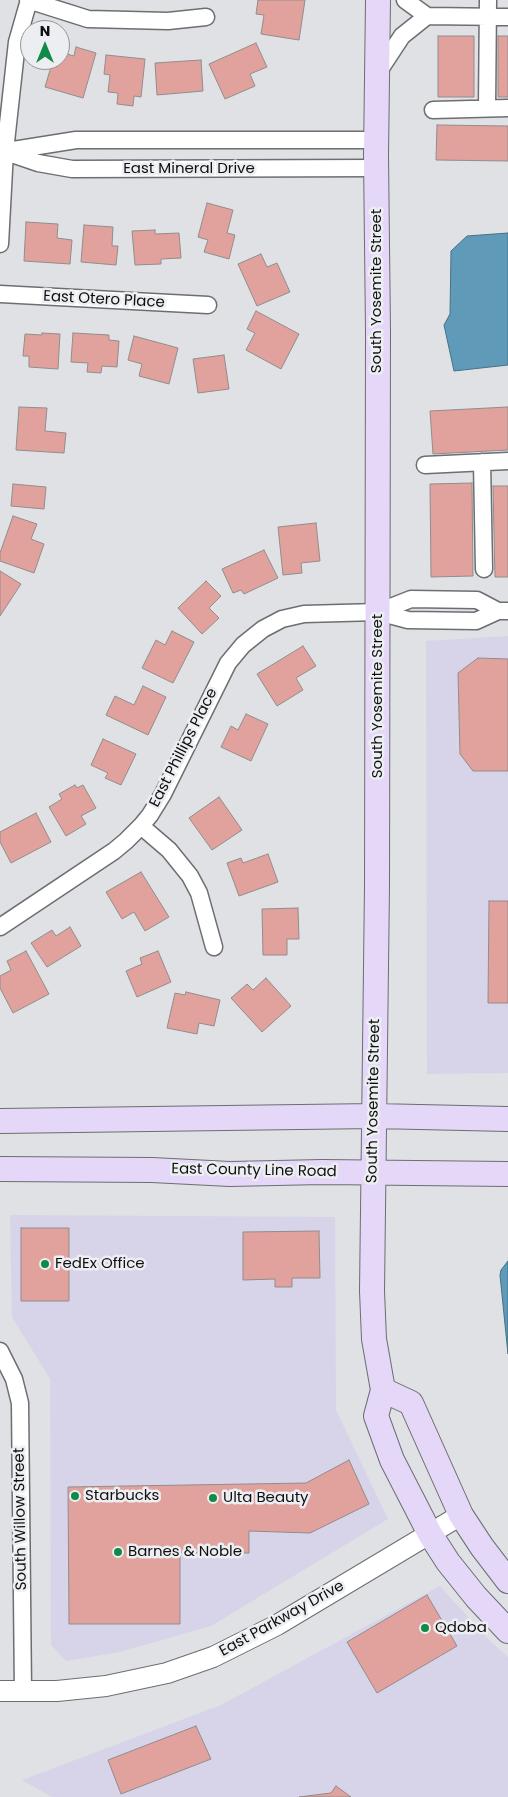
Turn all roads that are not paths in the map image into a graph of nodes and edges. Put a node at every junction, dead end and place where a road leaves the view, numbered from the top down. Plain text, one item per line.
1 (28, 0) edge
2 (378, 0) edge
3 (405, 0) edge
4 (488, 8) edge
5 (427, 16) junction
6 (508, 16) edge
7 (206, 18) dead end
8 (377, 74) junction
9 (487, 108) junction
10 (508, 108) edge
11 (433, 110) dead end
12 (376, 140) junction
13 (2, 151) edge
14 (376, 168) junction
15 (0, 244) edge
16 (0, 294) edge
17 (208, 305) dead end
18 (508, 461) edge
19 (482, 462) junction
20 (425, 465) dead end
21 (484, 568) dead end
22 (503, 611) edge
23 (378, 612) junction
24 (141, 826) junction
25 (0, 927) edge
26 (214, 947) dead end
27 (375, 1116) junction
28 (508, 1119) edge
29 (0, 1121) edge
30 (0, 1169) edge
31 (372, 1172) junction
32 (508, 1174) edge
33 (0, 1351) edge
34 (384, 1390) junction
35 (461, 1515) junction
36 (430, 1534) junction
37 (508, 1581) edge
38 (508, 1631) edge
39 (0, 1691) edge
40 (23, 1692) junction

1 - 7 street
1 - 13 street
2 - 8 main road, South Yosemite Street
3 - 5 street
4 - 5 street
4 - 6 street
4 - 9 street
5 - 8 street
8 - 12 main road, South Yosemite Street
9 - 10 street
9 - 11 street
12 - 13 street, East Mineral Drive
12 - 14 main road, South Yosemite Street
13 - 14 street, East Mineral Drive
13 - 15 street
14 - 23 main road, South Yosemite Street
16 - 17 street, East Otero Place
18 - 19 street
19 - 20 street
19 - 21 street
22 - 23 street, East Phillips Place
23 - 24 street, East Phillips Place
23 - 27 main road, South Yosemite Street
24 - 25 street, East Phillips Place
24 - 26 street
27 - 28 main road
27 - 29 main road
27 - 31 main road, South Yosemite Street
30 - 31 main road, East County Line Road
31 - 32 main road, East County Line Road
31 - 34 main road, South Yosemite Street
33 - 40 street, South Willow Street
34 - 35 main road
34 - 36 main road, South Yosemite Street
35 - 36 street, East Parkway Drive
35 - 37 main road
36 - 38 main road, South Yosemite Street
36 - 40 street, East Parkway Drive
39 - 40 street, East Parkway Drive

